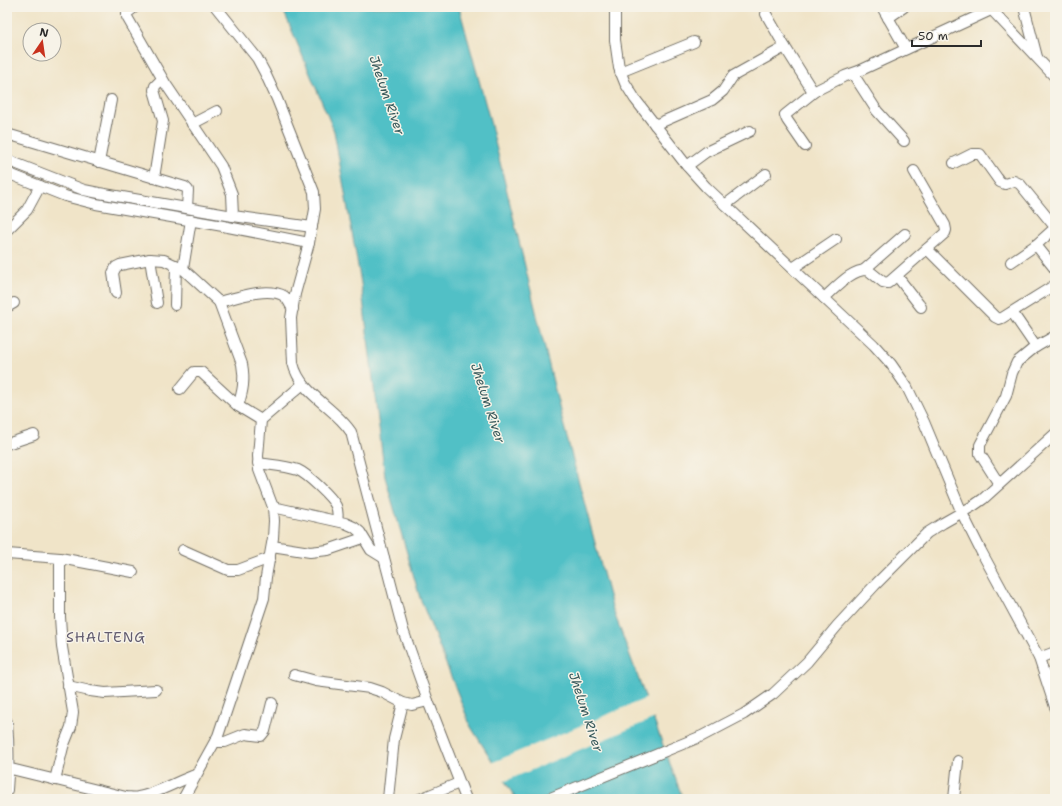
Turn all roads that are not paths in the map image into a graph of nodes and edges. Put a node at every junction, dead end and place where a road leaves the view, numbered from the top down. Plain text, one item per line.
1 (135, 7) edge
2 (216, 7) edge
3 (615, 7) edge
4 (882, 7) edge
5 (904, 7) edge
6 (1024, 7) edge
7 (990, 8) edge
8 (766, 14) dead end
9 (888, 18) junction
10 (694, 42) dead end
11 (785, 47) junction
12 (906, 49) junction
13 (1038, 58) junction
14 (620, 72) junction
15 (853, 74) junction
16 (1055, 77) edge
17 (162, 79) junction
18 (815, 91) junction
19 (111, 100) dead end
20 (217, 110) dead end
21 (192, 124) junction
22 (655, 124) junction
23 (750, 132) dead end
24 (7, 134) edge
25 (904, 141) dead end
26 (804, 146) dead end
27 (7, 160) edge
28 (99, 162) junction
29 (954, 163) dead end
30 (688, 166) junction
31 (914, 171) dead end
32 (766, 174) dead end
33 (8, 176) edge
34 (154, 178) junction
35 (40, 186) junction
36 (70, 191) junction
37 (128, 204) junction
38 (725, 205) junction
39 (187, 208) junction
40 (233, 216) junction
41 (191, 220) junction
42 (1055, 228) edge
43 (7, 230) edge
44 (905, 234) dead end
45 (311, 235) junction
46 (836, 239) dead end
47 (1036, 245) junction
48 (927, 249) junction
49 (150, 259) junction
50 (1011, 262) dead end
51 (180, 267) junction
52 (792, 268) junction
53 (1055, 269) edge
54 (864, 270) junction
55 (897, 276) junction
56 (1055, 285) edge
57 (116, 293) dead end
58 (824, 298) junction
59 (218, 302) junction
60 (157, 303) dead end
61 (175, 306) dead end
62 (921, 307) dead end
63 (293, 309) junction
64 (1012, 312) junction
65 (1055, 336) edge
66 (1036, 347) junction
67 (303, 384) junction
68 (180, 389) dead end
69 (238, 406) junction
70 (261, 420) junction
71 (1055, 434) edge
72 (34, 436) dead end
73 (7, 444) edge
74 (258, 463) junction
75 (999, 484) junction
76 (273, 507) junction
77 (962, 513) junction
78 (338, 521) junction
79 (363, 538) junction
80 (272, 546) junction
81 (183, 550) dead end
82 (7, 554) edge
83 (60, 558) junction
84 (270, 558) junction
85 (384, 558) junction
86 (133, 572) dead end
87 (1055, 652) edge
88 (1039, 658) junction
89 (294, 675) dead end
90 (68, 686) junction
91 (156, 690) dead end
92 (428, 701) junction
93 (272, 703) dead end
94 (402, 703) junction
95 (1055, 707) edge
96 (7, 722) edge
97 (215, 742) junction
98 (958, 761) dead end
99 (8, 768) edge
100 (195, 776) junction
101 (55, 780) junction
102 (458, 782) junction
103 (7, 790) edge
104 (139, 798) edge
105 (183, 799) edge
106 (388, 799) edge
107 (420, 799) edge
108 (466, 799) edge
109 (548, 799) edge
110 (954, 799) edge

1 - 17 street
2 - 45 street
3 - 14 street
4 - 9 street
5 - 9 street
6 - 13 street
7 - 12 street
7 - 13 street
8 - 11 street
9 - 12 street
10 - 14 street
11 - 18 street
11 - 22 street
12 - 15 street
13 - 16 street
14 - 22 street
15 - 18 street
15 - 25 street
17 - 21 street
17 - 34 street
18 - 26 street
19 - 28 street
20 - 21 street
21 - 40 street
22 - 30 street
23 - 30 street
24 - 28 street
27 - 36 street
28 - 34 street
29 - 42 street
30 - 38 street
31 - 48 street
32 - 38 street
33 - 35 street
34 - 39 street
35 - 36 street
35 - 43 street
36 - 37 street
37 - 39 street
37 - 41 street
38 - 52 street
39 - 40 street
40 - 45 street
41 - 45 street
41 - 51 street
42 - 47 street
44 - 54 street
45 - 63 street
46 - 52 street
47 - 50 street
47 - 53 street
48 - 55 street
48 - 64 street
49 - 51 street
49 - 57 street
49 - 60 street
51 - 59 street
51 - 61 street
52 - 58 street
54 - 55 street
54 - 58 street
55 - 62 street
56 - 64 street
58 - 77 street
59 - 63 street
59 - 69 street
63 - 67 street
64 - 66 street
65 - 66 street
66 - 75 street
67 - 70 street
67 - 85 street
68 - 69 street
69 - 70 street
70 - 74 street
71 - 75 street
72 - 73 street
74 - 76 street
74 - 78 street
75 - 77 street
76 - 78 street
76 - 80 street
77 - 88 street
77 - 109 street
78 - 79 street
79 - 80 street
79 - 85 street
80 - 84 street
81 - 84 street
82 - 83 street
83 - 86 street
83 - 90 street
84 - 97 street
85 - 92 street
87 - 88 street
88 - 95 street
89 - 94 street
90 - 91 street
90 - 101 street
92 - 94 street
92 - 102 street
93 - 97 street
94 - 106 street
96 - 99 street
97 - 100 street
98 - 110 street
99 - 101 street
99 - 103 street
100 - 104 street
100 - 105 street
101 - 104 street
102 - 107 street
102 - 108 street

